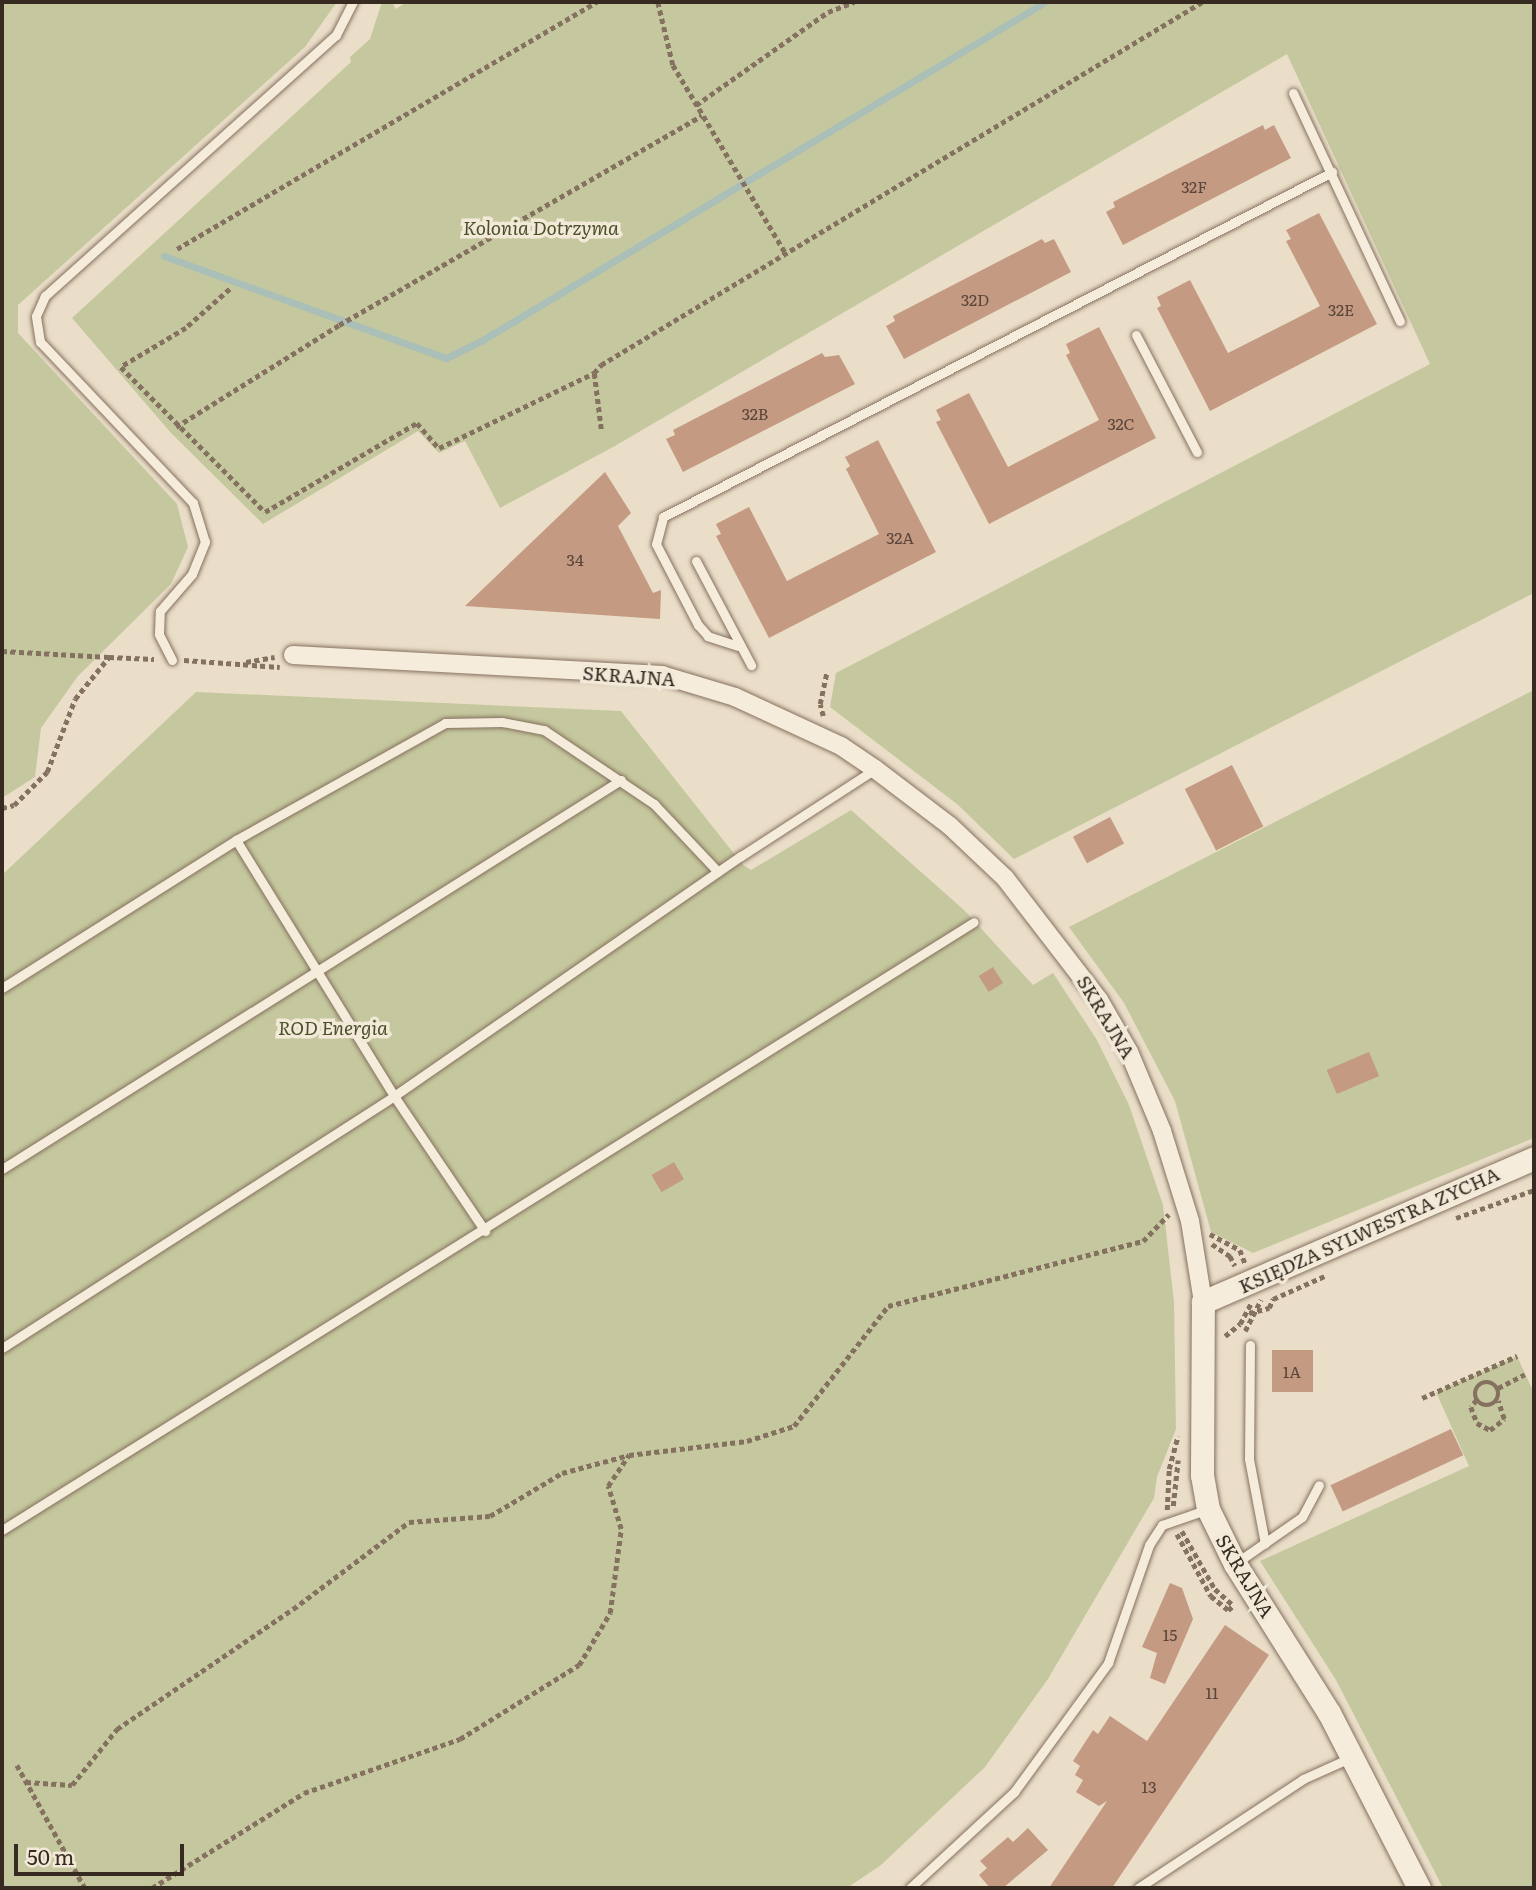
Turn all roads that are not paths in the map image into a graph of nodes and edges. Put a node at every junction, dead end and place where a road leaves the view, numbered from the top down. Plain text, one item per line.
1 (353, 2) edge
2 (1293, 93) dead end
3 (1332, 172) junction
4 (1400, 321) dead end
5 (1136, 335) dead end
6 (1197, 452) dead end
7 (695, 561) dead end
8 (738, 646) junction
9 (293, 655) road end
10 (172, 660) road end
11 (751, 665) dead end
12 (875, 769) junction
13 (621, 780) junction
14 (236, 840) junction
15 (718, 872) junction
16 (974, 922) dead end
17 (317, 970) junction
18 (2, 988) edge
19 (394, 1097) junction
20 (1534, 1158) edge
21 (2, 1169) edge
22 (485, 1231) junction
23 (1203, 1302) junction
24 (1250, 1345) dead end
25 (2, 1348) edge
26 (1319, 1485) dead end
27 (1208, 1509) junction
28 (2, 1530) edge
29 (1265, 1544) junction
30 (1235, 1564) junction
31 (1352, 1757) junction
32 (910, 1888) edge
33 (1138, 1888) edge
34 (1419, 1888) edge

1 - 10 lane
2 - 3 lane
3 - 4 lane
3 - 8 lane
5 - 6 lane
7 - 8 lane
8 - 11 lane
9 - 12 street, SKRAJNA
12 - 15 lane
12 - 23 street, SKRAJNA
13 - 14 lane
13 - 15 lane
13 - 17 lane
14 - 17 lane
14 - 18 lane
15 - 19 lane
16 - 22 lane
17 - 19 lane
17 - 21 lane
19 - 22 lane
19 - 25 lane
20 - 23 street, KSIĘDZA SYLWESTRA ZYCHA
22 - 28 lane
23 - 27 street, SKRAJNA
24 - 29 lane
26 - 29 lane
27 - 30 street, SKRAJNA
27 - 32 lane
29 - 30 lane
30 - 31 street, SKRAJNA
31 - 33 lane
31 - 34 street, SKRAJNA

